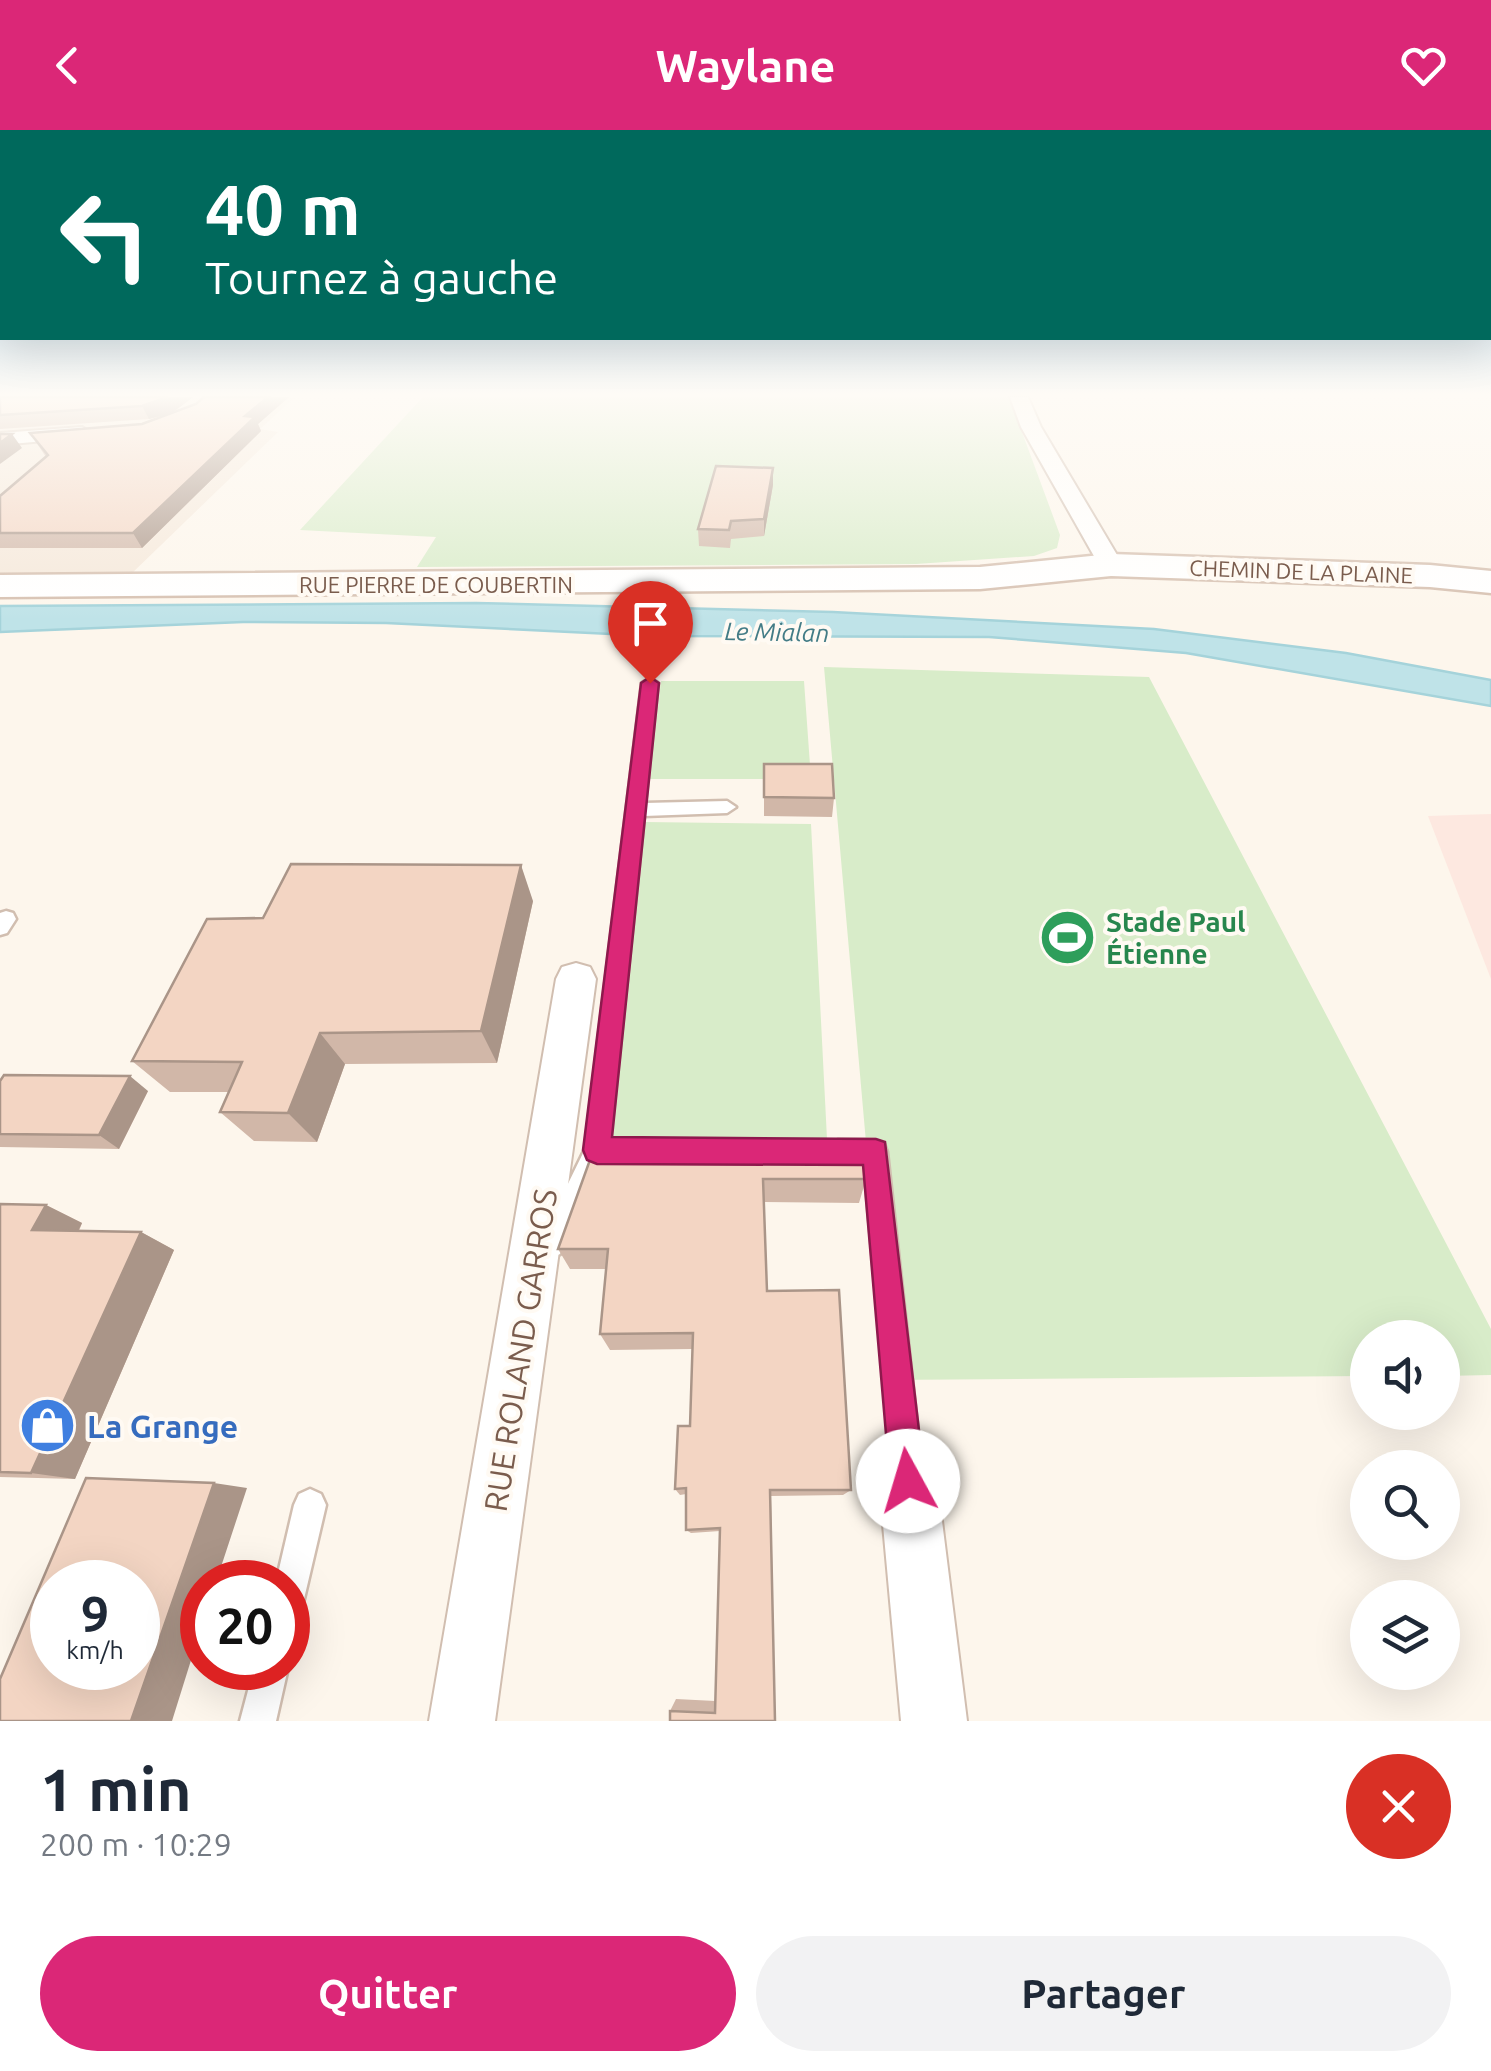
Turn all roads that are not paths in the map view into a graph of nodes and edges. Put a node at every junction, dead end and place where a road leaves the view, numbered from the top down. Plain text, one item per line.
1 (1056, 471) edge
2 (1111, 566) junction
3 (1491, 582) edge
4 (0, 586) edge
5 (650, 683) dead end
6 (727, 807) dead end
7 (637, 810) junction
8 (576, 979) dead end
9 (810, 1152) edge
10 (530, 1287) junction
11 (908, 1481) joint
12 (310, 1506) dead end
13 (297, 1560) edge
14 (266, 1690) edge
15 (258, 1721) edge
16 (462, 1721) edge
17 (934, 1721) edge

1 - 2 street
2 - 3 street, CHEMIN DE LA PLAINE
2 - 4 street, RUE PIERRE DE COUBERTIN
5 - 7 lane
6 - 7 lane
7 - 10 lane
8 - 10 street, RUE ROLAND GARROS
9 - 11 lane
10 - 16 street, RUE ROLAND GARROS
11 - 17 street
12 - 13 lane
14 - 15 lane

